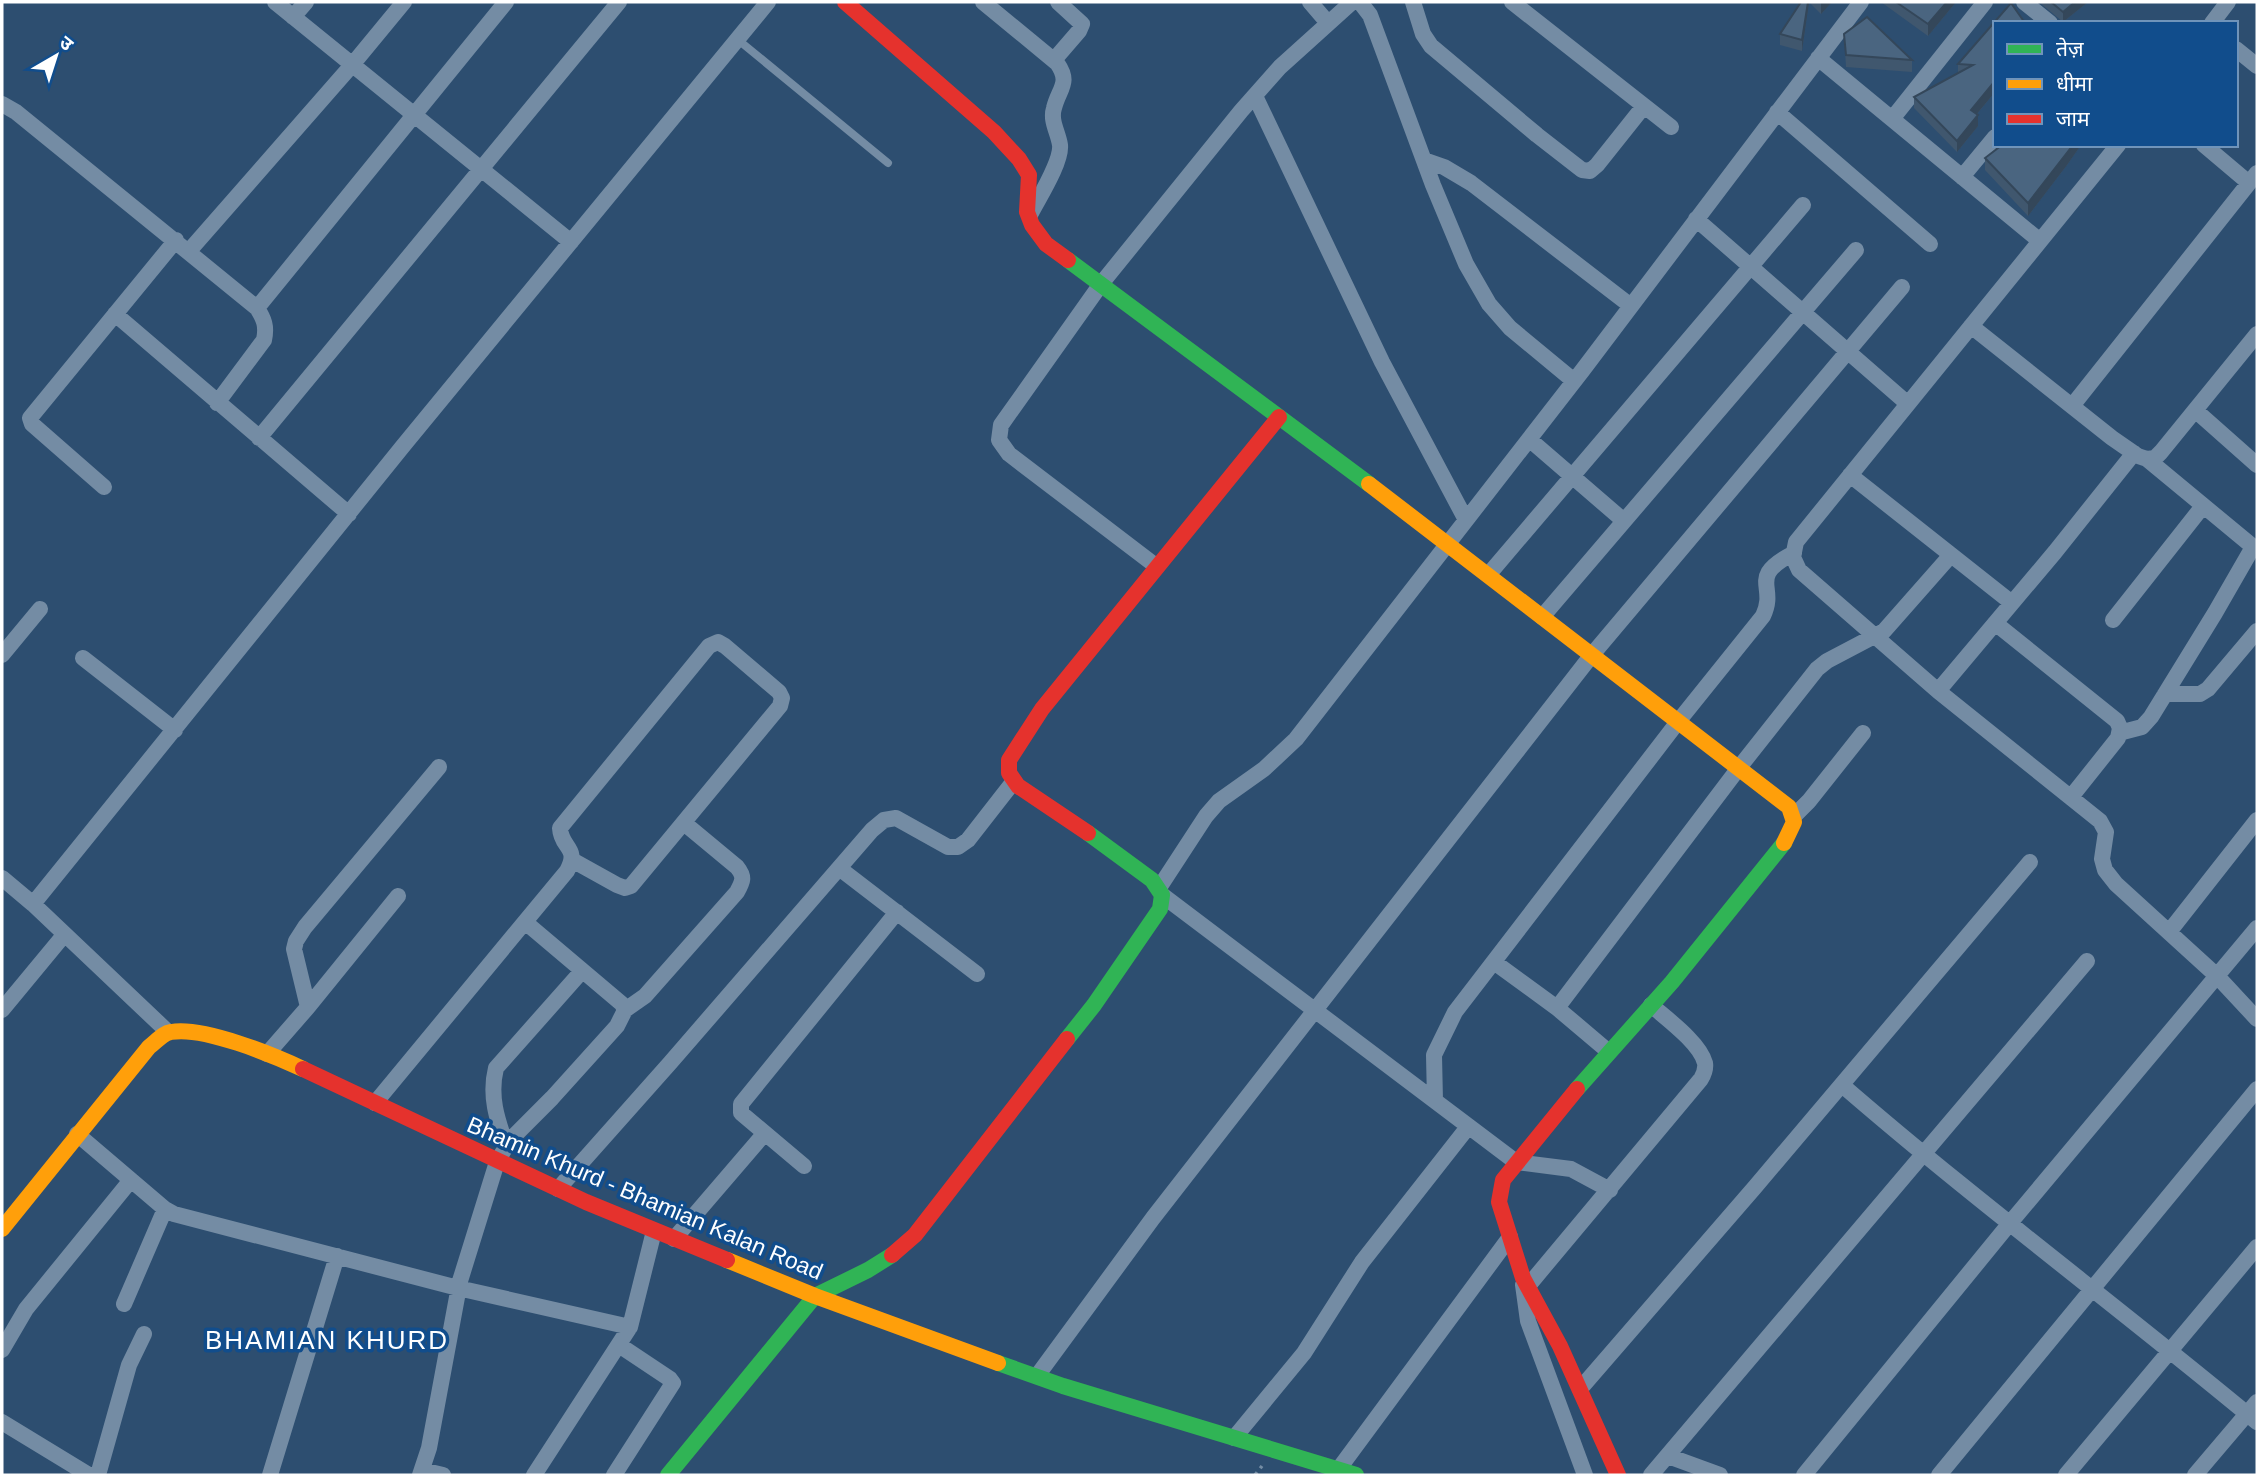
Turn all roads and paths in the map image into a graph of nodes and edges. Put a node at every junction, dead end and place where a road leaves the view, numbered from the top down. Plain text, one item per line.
1 (275, 2) edge
2 (306, 2) edge
3 (404, 2) edge
4 (506, 2) edge
5 (619, 2) edge
6 (768, 2) edge
7 (845, 2) edge
8 (983, 2) edge
9 (1058, 2) edge
10 (1310, 2) edge
11 (1352, 2) edge
12 (1360, 2) edge
13 (1413, 2) edge
14 (1512, 2) edge
15 (1861, 2) edge
16 (1985, 2) edge
17 (2024, 2) edge
18 (2228, 2) edge
19 (293, 17) junction
20 (2048, 21) edge
21 (2214, 21) edge
22 (1328, 23) junction
23 (737, 39) junction
24 (2238, 52) edge
25 (1818, 58) junction
26 (1054, 60) junction
27 (352, 65) junction
28 (2257, 66) edge
29 (1255, 96) junction
30 (2, 104) edge
31 (1644, 106) junction
32 (1777, 111) junction
33 (413, 114) junction
34 (1892, 119) junction
35 (1671, 127) dead end
36 (1993, 138) edge
37 (2116, 147) edge
38 (2207, 147) edge
39 (1424, 160) junction
40 (888, 163) dead end
41 (482, 170) junction
42 (1962, 177) junction
43 (2253, 178) edge
44 (1803, 205) dead end
45 (1029, 216) junction
46 (1696, 219) junction
47 (176, 240) junction
48 (571, 242) junction
49 (2040, 242) junction
50 (1930, 244) dead end
51 (1856, 250) dead end
52 (189, 251) junction
53 (1751, 267) junction
54 (1101, 284) junction
55 (1902, 288) dead end
56 (1630, 306) junction
57 (257, 308) junction
58 (1802, 311) junction
59 (114, 314) junction
60 (1971, 326) junction
61 (2257, 334) edge
62 (1848, 351) junction
63 (1574, 381) junction
64 (217, 403) junction
65 (1908, 404) junction
66 (2072, 406) junction
67 (2195, 410) junction
68 (1279, 417) junction
69 (259, 438) junction
70 (1529, 439) junction
71 (2140, 456) junction
72 (2257, 465) edge
73 (1850, 475) junction
74 (1572, 477) junction
75 (104, 487) dead end
76 (2203, 506) junction
77 (349, 514) junction
78 (1466, 520) junction
79 (1624, 521) junction
80 (1448, 543) junction
81 (2255, 548) edge
82 (1794, 554) junction
83 (1951, 555) junction
84 (1156, 566) junction
85 (1489, 574) junction
86 (2012, 603) junction
87 (40, 609) dead end
88 (1542, 617) junction
89 (2113, 620) dead end
90 (1995, 623) junction
91 (2257, 631) edge
92 (1873, 637) junction
93 (2, 655) edge
94 (1591, 656) junction
95 (83, 658) dead end
96 (1938, 691) junction
97 (2165, 694) junction
98 (1677, 723) junction
99 (175, 730) junction
100 (1864, 733) dead end
101 (2119, 733) junction
102 (439, 767) dead end
103 (1738, 769) junction
104 (1014, 780) junction
105 (2071, 797) junction
106 (1795, 815) junction
107 (2257, 820) edge
108 (684, 823) junction
109 (572, 860) junction
110 (2030, 862) dead end
111 (839, 868) junction
112 (2, 878) edge
113 (1161, 891) junction
114 (398, 896) dead end
115 (33, 904) junction
116 (897, 912) junction
117 (525, 922) junction
118 (2257, 928) edge
119 (2169, 932) junction
120 (64, 934) junction
121 (2087, 961) dead end
122 (1494, 962) junction
123 (582, 971) junction
124 (977, 974) dead end
125 (2217, 976) junction
126 (1651, 1005) junction
127 (308, 1007) junction
128 (1558, 1009) junction
129 (2, 1010) edge
130 (625, 1010) junction
131 (1315, 1011) junction
132 (2257, 1019) edge
133 (168, 1032) junction
134 (1609, 1052) junction
135 (267, 1054) junction
136 (1842, 1085) junction
137 (2257, 1089) edge
138 (1435, 1101) junction
139 (375, 1103) junction
140 (1468, 1126) junction
141 (765, 1133) junction
142 (77, 1134) junction
143 (506, 1145) junction
144 (1921, 1154) junction
145 (497, 1161) junction
146 (1517, 1161) junction
147 (804, 1166) dead end
148 (131, 1180) junction
149 (558, 1189) junction
150 (1610, 1190) junction
151 (165, 1209) junction
152 (2010, 1223) junction
153 (2, 1229) edge
154 (654, 1231) junction
155 (1510, 1237) junction
156 (674, 1239) junction
157 (2257, 1247) edge
158 (337, 1256) junction
159 (1525, 1282) junction
160 (2093, 1288) junction
161 (458, 1289) junction
162 (815, 1296) junction
163 (124, 1304) dead end
164 (629, 1327) junction
165 (144, 1334) dead end
166 (619, 1345) junction
167 (2, 1350) edge
168 (2171, 1350) junction
169 (1037, 1376) junction
170 (1580, 1389) junction
171 (2254, 1413) edge
172 (2, 1422) edge
173 (1234, 1438) junction
174 (1668, 1456) junction
175 (66, 1470) edge
176 (1338, 1470) junction
177 (421, 1473) edge
178 (89, 1475) edge
179 (98, 1475) edge
180 (270, 1475) edge
181 (443, 1475) edge
182 (534, 1475) edge
183 (614, 1475) edge
184 (668, 1475) edge
185 (1356, 1475) edge
186 (1585, 1475) edge
187 (1618, 1475) edge
188 (1651, 1475) edge
189 (1720, 1475) edge
190 (1804, 1475) edge
191 (1939, 1475) edge
192 (2066, 1475) edge
193 (2195, 1475) edge

1 - 19 street
2 - 19 street
3 - 27 street
4 - 33 street
5 - 41 street
6 - 23 street
7 - 45 street
8 - 26 street
9 - 26 street
10 - 22 street
11 - 22 street
12 - 39 street
13 - 31 street
14 - 31 street
15 - 25 street
16 - 34 street
17 - 20 street
18 - 21 street
19 - 27 street
22 - 29 street
23 - 40 lane
23 - 48 street
24 - 28 street
25 - 32 street
25 - 34 street
26 - 45 street
27 - 33 street
27 - 52 street
29 - 54 street
29 - 78 street
30 - 47 street
31 - 35 street
32 - 46 street
32 - 50 street
33 - 41 street
33 - 57 street
34 - 42 street
36 - 42 street
37 - 49 street
38 - 43 street
39 - 56 street
39 - 63 street
41 - 48 street
41 - 69 street
42 - 49 street
43 - 66 street
44 - 53 street
45 - 54 street
46 - 53 street
46 - 56 street
47 - 52 street
47 - 59 street
48 - 77 street
49 - 60 street
51 - 58 street
52 - 57 street
53 - 58 street
53 - 74 street
54 - 68 street
54 - 84 street
55 - 62 street
56 - 63 street
57 - 64 street
58 - 62 street
58 - 79 street
59 - 64 street
59 - 75 street
60 - 65 street
60 - 66 street
61 - 67 street
62 - 65 street
62 - 94 street
63 - 70 street
64 - 69 street
65 - 73 street
66 - 71 street
67 - 71 street
67 - 72 street
68 - 80 street
68 - 84 street
69 - 77 street
70 - 74 street
70 - 78 street
71 - 76 street
71 - 86 street
73 - 82 street
73 - 83 street
74 - 79 street
74 - 85 street
76 - 81 street
76 - 89 street
77 - 99 street
78 - 80 street
79 - 88 street
80 - 85 street
80 - 113 street
81 - 97 street
82 - 92 street
82 - 98 street
83 - 86 street
83 - 92 street
84 - 104 street
85 - 88 street
86 - 90 street
87 - 93 street
88 - 94 street
90 - 96 street
90 - 101 street
91 - 97 street
92 - 96 street
92 - 103 street
94 - 98 street
94 - 131 street
95 - 99 street
96 - 105 street
97 - 101 street
98 - 103 street
98 - 122 street
99 - 115 street
100 - 106 street
101 - 105 street
102 - 127 street
103 - 106 street
103 - 128 street
104 - 111 street
104 - 113 street
105 - 119 street
106 - 126 street
107 - 119 street
108 - 109 street
108 - 109 street
108 - 130 street
109 - 117 street
110 - 136 street
111 - 116 street
111 - 149 street
112 - 115 street
113 - 131 street
113 - 162 street
114 - 127 street
115 - 120 street
116 - 124 street
116 - 141 street
117 - 123 street
117 - 139 street
118 - 125 street
119 - 125 street
120 - 129 street
120 - 133 street
121 - 144 street
122 - 128 street
122 - 138 street
123 - 130 street
123 - 143 street
125 - 132 street
125 - 152 street
126 - 134 street
126 - 150 street
127 - 135 street
128 - 134 street
130 - 143 street
131 - 138 street
131 - 169 street
133 - 135 street, Bhamin Khurd - Bhamian Kalan Road
133 - 142 street
134 - 146 street
135 - 139 street, Bhamin Khurd - Bhamian Kalan Road
136 - 144 street
136 - 170 street
137 - 160 street
138 - 140 street
139 - 145 street, Bhamin Khurd - Bhamian Kalan Road
140 - 146 street
140 - 173 street
141 - 147 street
141 - 156 street
142 - 148 street
142 - 153 street
143 - 145 street
144 - 152 street
144 - 174 street
145 - 149 street, Bhamin Khurd - Bhamian Kalan Road
145 - 161 street
146 - 150 street
146 - 155 street
148 - 151 street
148 - 167 street
149 - 154 street, Bhamin Khurd - Bhamian Kalan Road
150 - 159 street
151 - 158 street
151 - 163 street
152 - 160 street
152 - 190 street
154 - 156 street, Bhamin Khurd - Bhamian Kalan Road
154 - 164 street
155 - 159 street
155 - 176 street
156 - 162 street, Bhamin Khurd - Bhamian Kalan Road
157 - 168 street
158 - 161 street
158 - 180 street
159 - 170 street
159 - 186 street
160 - 168 street
160 - 191 street
161 - 164 street
161 - 177 street
162 - 169 street, Bhamin Khurd - Bhamian Kalan Road
162 - 184 street
164 - 166 street
165 - 179 street
166 - 182 street
166 - 183 street
168 - 171 street
168 - 192 street
169 - 173 street, Bhamin Khurd - Bhamian Kalan Road
170 - 187 street
171 - 193 street
172 - 175 street
173 - 176 street, Bhamin Khurd - Bhamian Kalan Road
174 - 188 street
174 - 189 street
175 - 178 street
176 - 185 street, Bhamin Khurd - Bhamian Kalan Road
177 - 181 street

